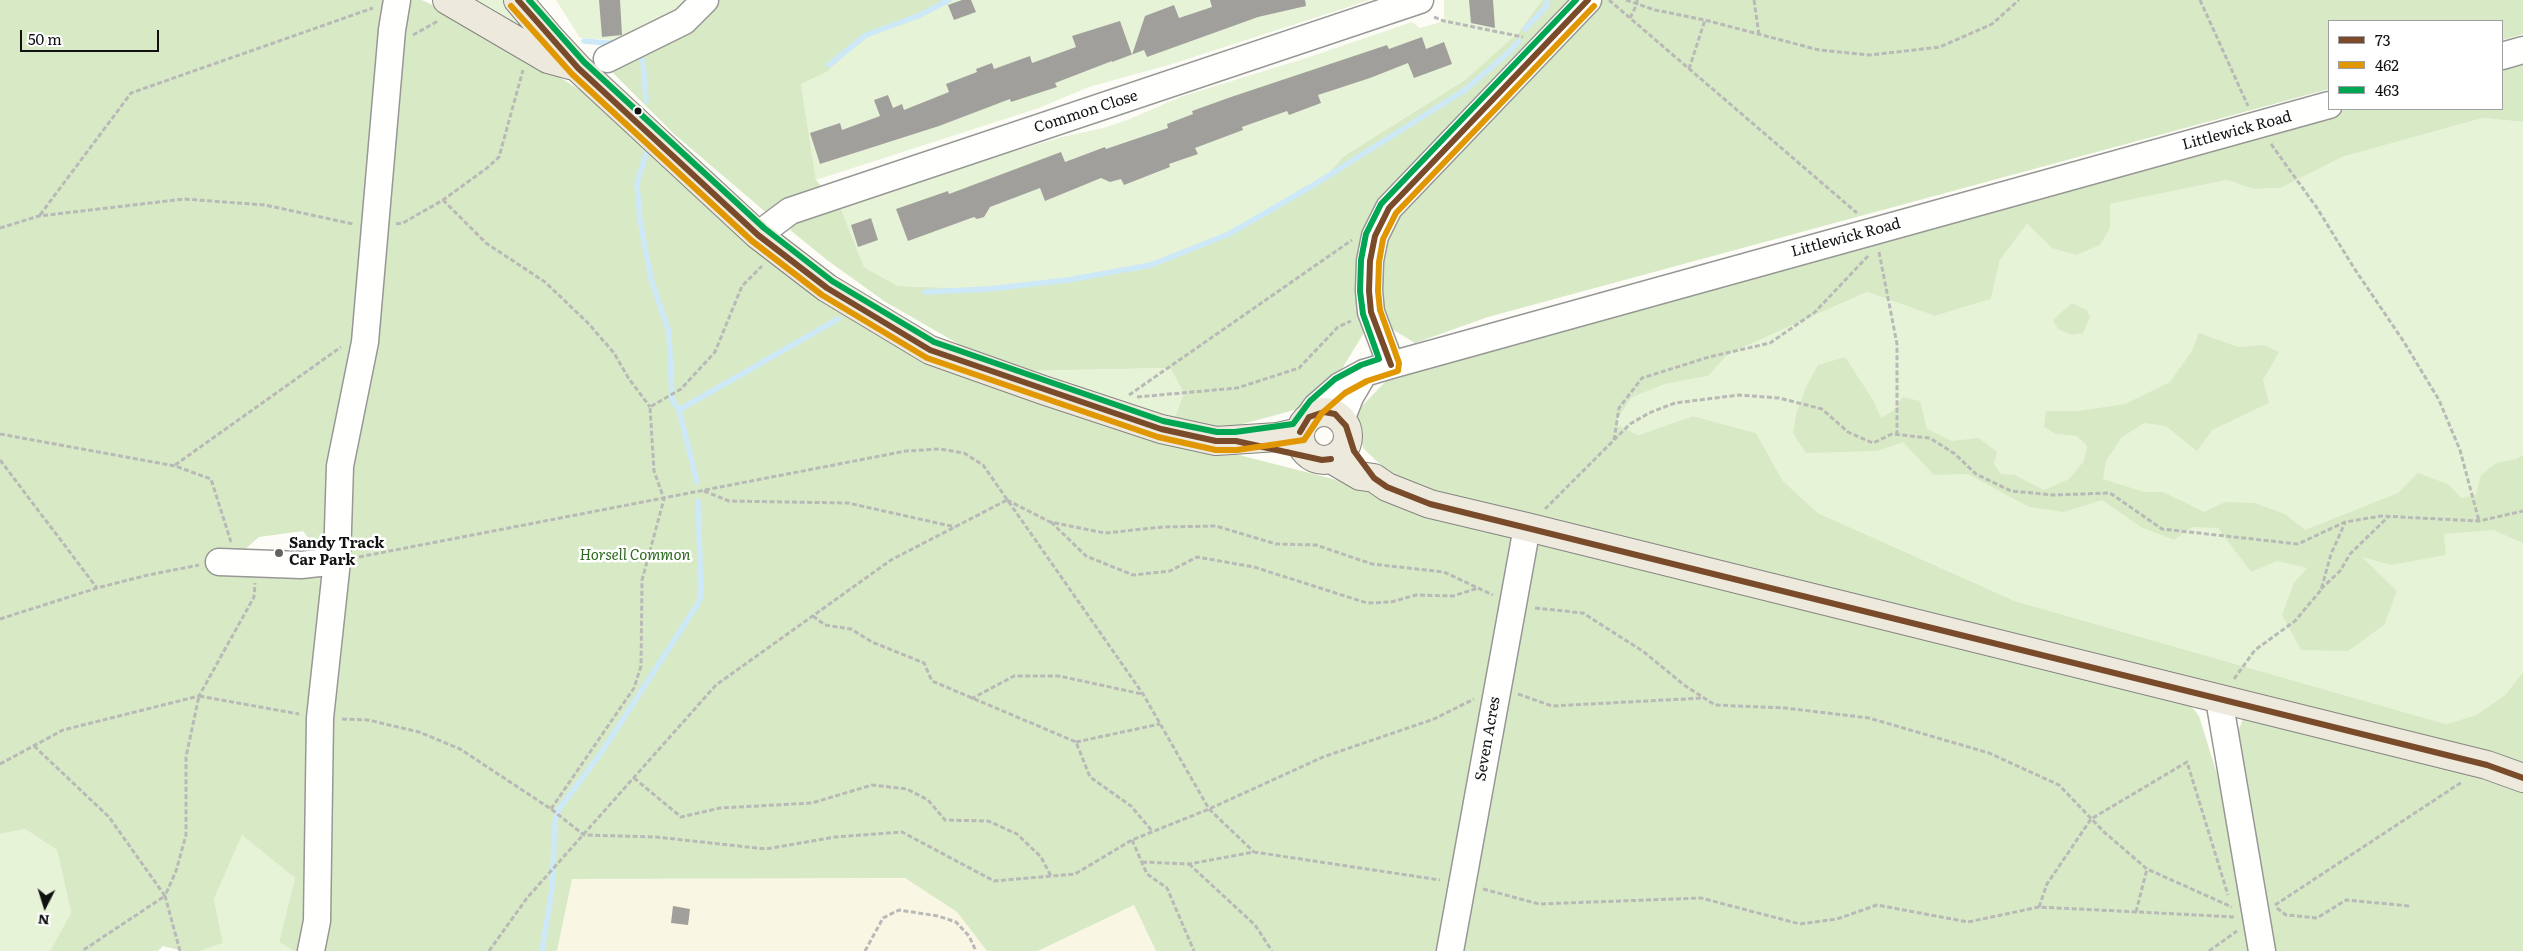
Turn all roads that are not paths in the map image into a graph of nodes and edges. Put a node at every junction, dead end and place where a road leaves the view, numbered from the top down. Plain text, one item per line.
1 (518, 0) edge
2 (705, 0) edge
3 (1588, 0) edge
4 (385, 2) edge
5 (1423, 4) edge
6 (445, 9) edge
7 (2523, 50) edge
8 (2503, 56) edge
9 (607, 58) dead end
10 (578, 68) junction
11 (2328, 105) edge
12 (768, 242) junction
13 (1391, 365) junction
14 (1364, 373) junction
15 (1345, 429) junction
16 (1312, 441) junction
17 (1374, 478) junction
18 (1527, 526) junction
19 (338, 561) junction
20 (238, 562) road end
21 (2218, 699) junction
22 (2523, 778) edge
23 (311, 951) edge
24 (1450, 951) edge
25 (2262, 951) edge

1 - 10 main road
2 - 9 street
3 - 13 street
4 - 19 street
5 - 12 street, Common Close
6 - 10 main road
7 - 8 street
10 - 12 main road
11 - 13 street, Littlewick Road
12 - 16 main road
13 - 14 street, Littlewick Road
14 - 15 street
14 - 16 street, Littlewick Road
15 - 16 main road
15 - 16 main road
15 - 17 main road
16 - 17 main road
17 - 18 main road
18 - 21 main road
18 - 24 street, Seven Acres
19 - 20 street
19 - 23 street
21 - 22 main road
21 - 25 street

